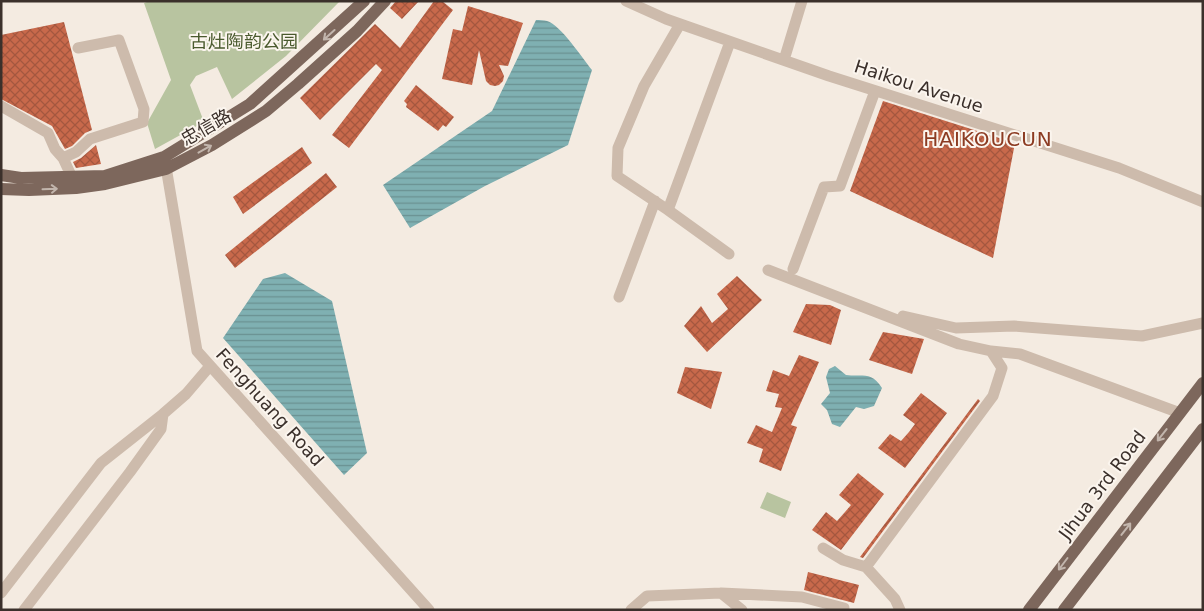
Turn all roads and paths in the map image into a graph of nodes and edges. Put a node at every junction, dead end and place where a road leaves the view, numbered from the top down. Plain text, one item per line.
1 (364, 1) edge
2 (385, 1) edge
3 (626, 1) edge
4 (802, 1) edge
5 (680, 24) junction
6 (730, 42) junction
7 (78, 48) dead end
8 (784, 60) junction
9 (875, 91) junction
10 (1, 106) edge
11 (63, 158) junction
12 (165, 163) junction
13 (1, 175) edge
14 (74, 182) junction
15 (1, 189) edge
16 (655, 201) junction
17 (1203, 202) edge
18 (668, 210) junction
19 (729, 254) dead end
20 (768, 270) dead end
21 (792, 278) junction
22 (808, 279) dead end
23 (619, 298) dead end
24 (1203, 323) edge
25 (991, 351) junction
26 (210, 366) junction
27 (1203, 383) edge
28 (1180, 413) junction
29 (163, 414) junction
30 (1203, 430) edge
31 (823, 548) dead end
32 (866, 567) junction
33 (1, 593) edge
34 (721, 593) junction
35 (24, 610) edge
36 (429, 610) edge
37 (631, 610) edge
38 (742, 610) edge
39 (844, 610) edge
40 (900, 610) edge
41 (1029, 610) edge
42 (1064, 610) edge

1 -> 12 main road, 忠信路
12 -> 2 main road, 忠信路
3 - 5 street, Haikou Avenue
4 - 8 street
5 - 6 street, Haikou Avenue
5 - 16 street
6 - 8 street, Haikou Avenue
6 - 18 street
7 - 11 street
8 - 9 street, Haikou Avenue
9 - 17 street, Haikou Avenue
9 - 21 street
10 - 11 street
11 - 14 street
12 - 14 main road, 忠信路
12 - 26 street, Fenghuang Road
13 - 14 main road, 忠信路
15 -> 14 main road, 忠信路
16 - 18 street
16 - 23 street
18 - 19 street
20 - 21 street
21 - 25 street
22 - 24 street
25 - 28 street
25 - 32 street
26 - 29 street
26 - 36 street, Fenghuang Road
27 - 28 main road, Jihua 3rd Road
28 -> 41 main road, Jihua 3rd Road
29 - 33 street
29 - 35 street
42 -> 30 main road
31 - 32 street
32 - 40 street
34 - 37 street
34 - 38 street
34 - 39 street

